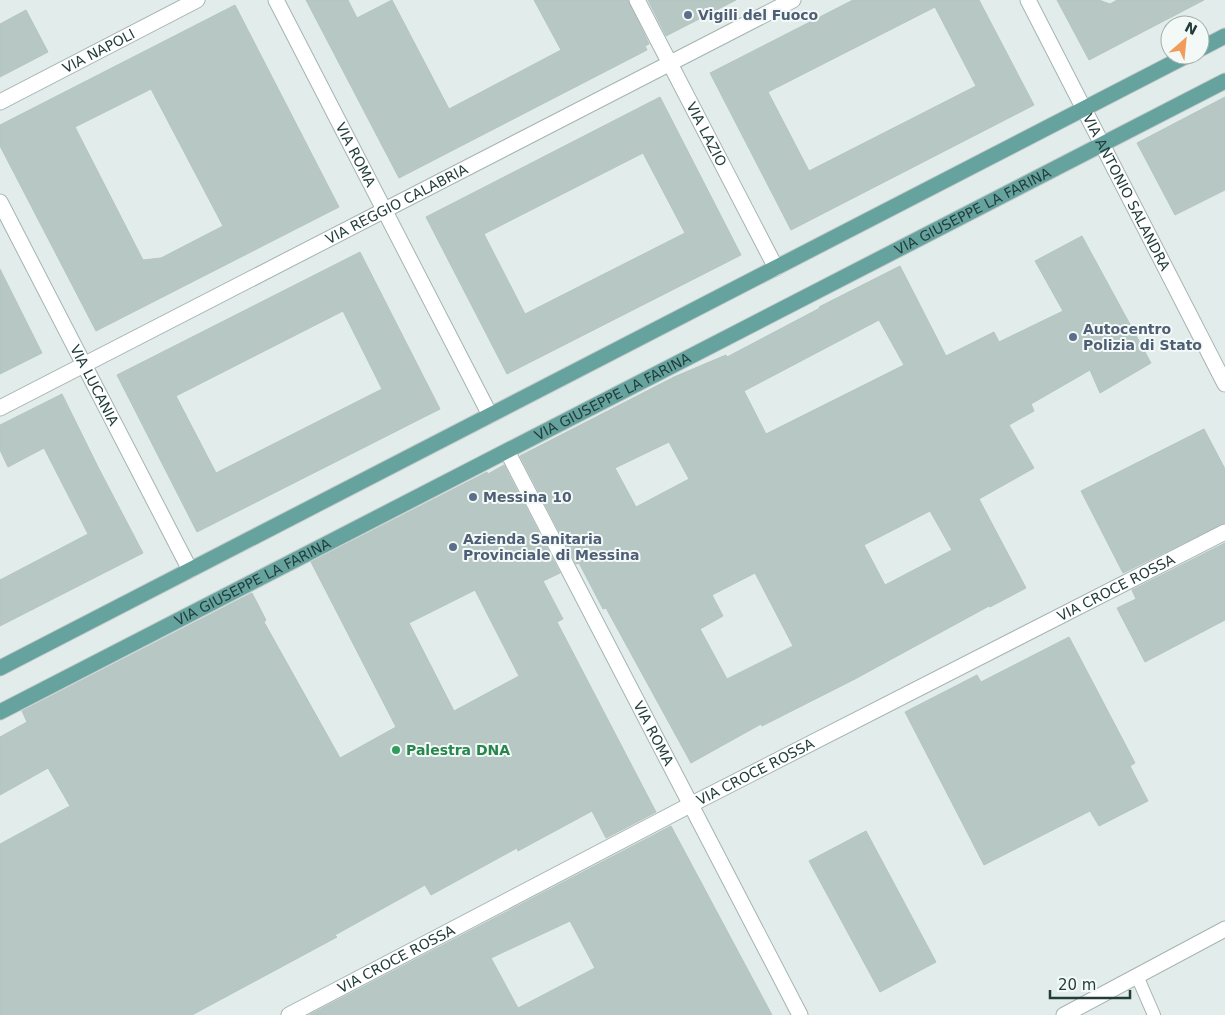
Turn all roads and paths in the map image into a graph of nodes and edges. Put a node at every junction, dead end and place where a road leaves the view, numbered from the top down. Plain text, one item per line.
1 (197, 0) edge
2 (276, 0) edge
3 (637, 0) edge
4 (793, 0) edge
5 (1028, 0) edge
6 (1225, 36) edge
7 (1210, 44) edge
8 (670, 63) junction
9 (1169, 65) edge
10 (1225, 81) edge
11 (0, 102) edge
12 (1084, 109) junction
13 (1102, 144) junction
14 (0, 202) edge
15 (384, 210) junction
16 (776, 268) junction
17 (84, 365) junction
18 (1225, 384) edge
19 (0, 408) edge
20 (490, 416) junction
21 (508, 451) junction
22 (1225, 532) edge
23 (190, 570) junction
24 (0, 668) edge
25 (0, 712) edge
26 (690, 805) junction
27 (1225, 929) edge
28 (1137, 976) junction
29 (289, 1015) edge
30 (800, 1015) edge
31 (1064, 1015) edge
32 (1154, 1015) edge

1 - 11 street, VIA NAPOLI
2 - 15 street, VIA ROMA
3 - 8 street, VIA LAZIO
4 - 8 street, VIA REGGIO CALABRIA
5 - 12 street, VIA ANTONIO SALANDRA
6 - 7 main road
8 - 15 street, VIA REGGIO CALABRIA
8 - 16 street, VIA LAZIO
9 - 12 main road
10 - 13 main road, VIA GIUSEPPE LA FARINA
12 - 13 street, VIA ANTONIO SALANDRA
12 - 16 main road
13 - 18 street, VIA ANTONIO SALANDRA
13 - 21 main road, VIA GIUSEPPE LA FARINA
14 - 17 street, VIA LUCANIA
15 - 17 street, VIA REGGIO CALABRIA
15 - 20 street, VIA ROMA
16 - 20 main road
17 - 19 street, VIA REGGIO CALABRIA
17 - 23 street, VIA LUCANIA
20 - 23 main road
21 - 25 main road, VIA GIUSEPPE LA FARINA
21 - 26 street, VIA ROMA
22 - 26 street, VIA CROCE ROSSA
23 - 24 main road
26 - 29 street, VIA CROCE ROSSA
26 - 30 street, VIA ROMA
27 - 28 street
28 - 31 street
28 - 32 lane

